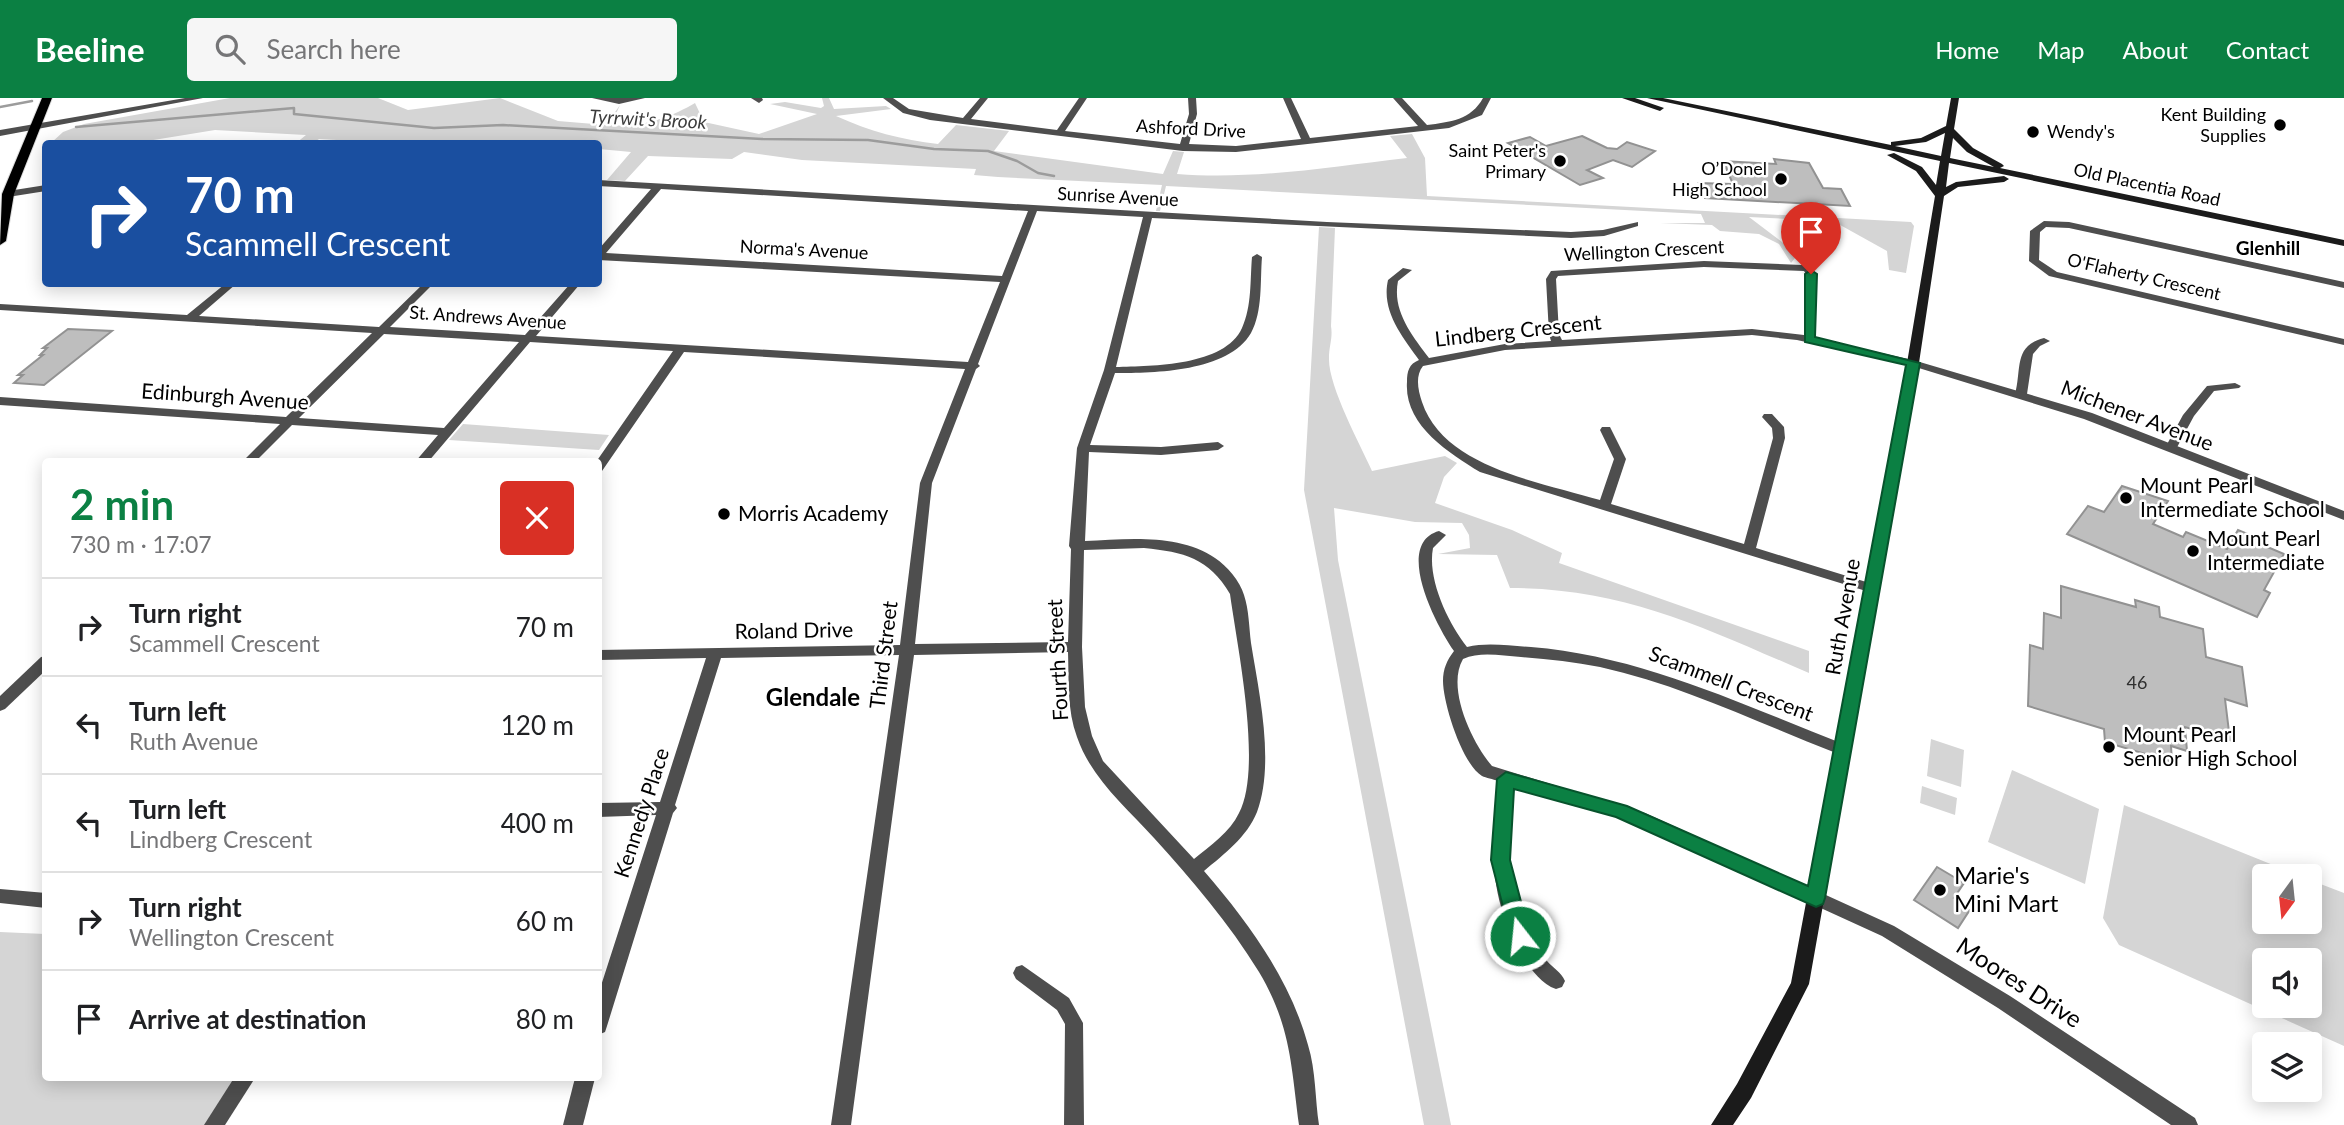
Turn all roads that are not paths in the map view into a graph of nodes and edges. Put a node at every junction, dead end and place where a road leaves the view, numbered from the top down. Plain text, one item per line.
1 (47, 98) edge
2 (199, 98) edge
3 (596, 98) edge
4 (640, 98) edge
5 (887, 98) edge
6 (984, 98) edge
7 (1083, 98) edge
8 (1192, 98) edge
9 (1287, 98) edge
10 (1397, 98) edge
11 (1487, 98) edge
12 (1626, 98) edge
13 (1651, 98) edge
14 (1955, 98) edge
15 (965, 122) junction
16 (36, 126) junction
17 (1425, 128) junction
18 (1948, 128) junction
19 (0, 133) edge
20 (1059, 133) junction
21 (1307, 142) junction
22 (1864, 143) junction
23 (1184, 148) junction
24 (1877, 150) junction
25 (1944, 161) junction
26 (2031, 179) junction
27 (602, 183) edge
28 (658, 187) junction
29 (42, 189) edge
30 (8, 194) junction
31 (1939, 195) junction
32 (1034, 207) junction
33 (1148, 215) junction
34 (1635, 224) dead end
35 (0, 241) edge
36 (2344, 243) edge
37 (1806, 251) dead end
38 (602, 252) edge
39 (602, 256) edge
40 (1257, 257) dead end
41 (1807, 268) junction
42 (1407, 270) dead end
43 (1007, 279) junction
44 (2344, 285) edge
45 (227, 287) edge
46 (425, 287) edge
47 (572, 287) edge
48 (0, 307) edge
49 (191, 317) junction
50 (382, 328) junction
51 (528, 338) junction
52 (1809, 339) junction
53 (2044, 341) dead end
54 (2344, 342) edge
55 (1558, 344) junction
56 (681, 348) junction
57 (1425, 360) junction
58 (1913, 363) junction
59 (974, 366) junction
60 (1110, 370) junction
61 (2235, 386) dead end
62 (2021, 394) junction
63 (0, 401) edge
64 (1768, 417) dead end
65 (290, 421) junction
66 (1606, 430) dead end
67 (448, 432) junction
68 (1218, 446) dead end
69 (1083, 448) junction
70 (2171, 448) junction
71 (252, 458) edge
72 (425, 458) edge
73 (602, 462) edge
74 (1604, 506) junction
75 (2344, 516) edge
76 (1439, 535) dead end
77 (1076, 546) junction
78 (1749, 551) junction
79 (1871, 588) junction
80 (1075, 647) junction
81 (907, 650) junction
82 (1463, 652) junction
83 (715, 653) junction
84 (602, 655) edge
85 (42, 665) edge
86 (0, 705) edge
87 (1842, 749) junction
88 (1506, 779) junction
89 (669, 808) junction
90 (602, 810) edge
91 (1192, 871) junction
92 (0, 896) edge
93 (1816, 898) junction
94 (42, 901) edge
95 (1022, 973) dead end
96 (1556, 981) dead end
97 (602, 1014) edge
98 (243, 1081) edge
99 (584, 1081) edge
100 (214, 1125) edge
101 (573, 1125) edge
102 (841, 1125) edge
103 (1074, 1125) edge
104 (1309, 1125) edge
105 (1721, 1125) edge
106 (2188, 1125) edge

1 - 16 main road
2 - 16 street
3 - 4 street
5 - 15 street, Ashford Drive
6 - 15 street
7 - 20 street
8 - 23 street
9 - 21 street
10 - 17 street
11 - 17 street, Ashford Drive
12 - 24 main road, Old Placentia Road
13 - 22 main road, Old Placentia Road
14 - 18 main road, Ruth Avenue
15 - 20 street, Ashford Drive
16 - 19 street
16 - 30 main road
17 - 21 street, Ashford Drive
18 - 22 main road
18 - 25 main road, Ruth Avenue
18 - 26 main road
20 - 23 street, Ashford Drive
21 - 23 street, Ashford Drive
22 - 25 main road, Old Placentia Road
24 - 25 main road, Old Placentia Road
24 - 31 main road
25 - 26 main road, Old Placentia Road
25 - 31 main road, Ruth Avenue
26 - 31 main road
26 - 36 main road, Old Placentia Road
27 - 28 street, Sunrise Avenue
28 - 32 street, Sunrise Avenue
28 - 38 street
29 - 30 street
30 - 35 main road
31 - 58 main road, Ruth Avenue
32 - 33 street, Sunrise Avenue
32 - 43 street, Third Street
33 - 34 street, Sunrise Avenue
33 - 60 street, Fourth Street
37 - 41 street
39 - 43 street, Norma's Avenue
40 - 60 street
41 - 52 street
41 - 55 street, Wellington Crescent
42 - 57 street
43 - 59 street, Third Street
44 - 54 street, O'Flaherty Crescent
45 - 49 street
46 - 50 street
47 - 51 street
48 - 49 street, St. Andrews Avenue
49 - 50 street, St. Andrews Avenue
50 - 51 street, St. Andrews Avenue
50 - 65 street
51 - 56 street, St. Andrews Avenue
51 - 67 street
52 - 55 street, Lindberg Crescent
52 - 58 street, Lindberg Crescent
53 - 62 street
55 - 57 street, Lindberg Crescent
56 - 59 street, St. Andrews Avenue
56 - 73 street
57 - 74 street, Lindberg Crescent
58 - 62 street, Michener Avenue
58 - 79 main road, Ruth Avenue
59 - 81 street, Third Street
60 - 69 street, Fourth Street
61 - 70 street
62 - 70 street, Michener Avenue
63 - 65 street, Edinburgh Avenue
64 - 78 street
65 - 67 street, Edinburgh Avenue
65 - 71 street
66 - 74 street
67 - 72 street
68 - 69 street
69 - 77 street, Fourth Street
70 - 75 street, Michener Avenue
74 - 78 street, Lindberg Crescent
76 - 82 street
77 - 80 street, Fourth Street
77 - 91 street
78 - 79 street, Lindberg Crescent
79 - 87 main road, Ruth Avenue
80 - 81 street, Roland Drive
80 - 91 street, Fourth Street
81 - 83 street, Roland Drive
81 - 102 street, Third Street
82 - 87 street, Scammell Crescent
82 - 88 street
83 - 84 street, Roland Drive
83 - 89 street, Kennedy Place
85 - 86 street
87 - 93 main road, Ruth Avenue
88 - 93 street
88 - 96 street
89 - 90 street
89 - 97 street, Kennedy Place
91 - 104 street, Fourth Street
92 - 94 street
93 - 105 main road, Ruth Avenue
93 - 106 street, Moores Drive
95 - 103 street
98 - 100 street
99 - 101 street

